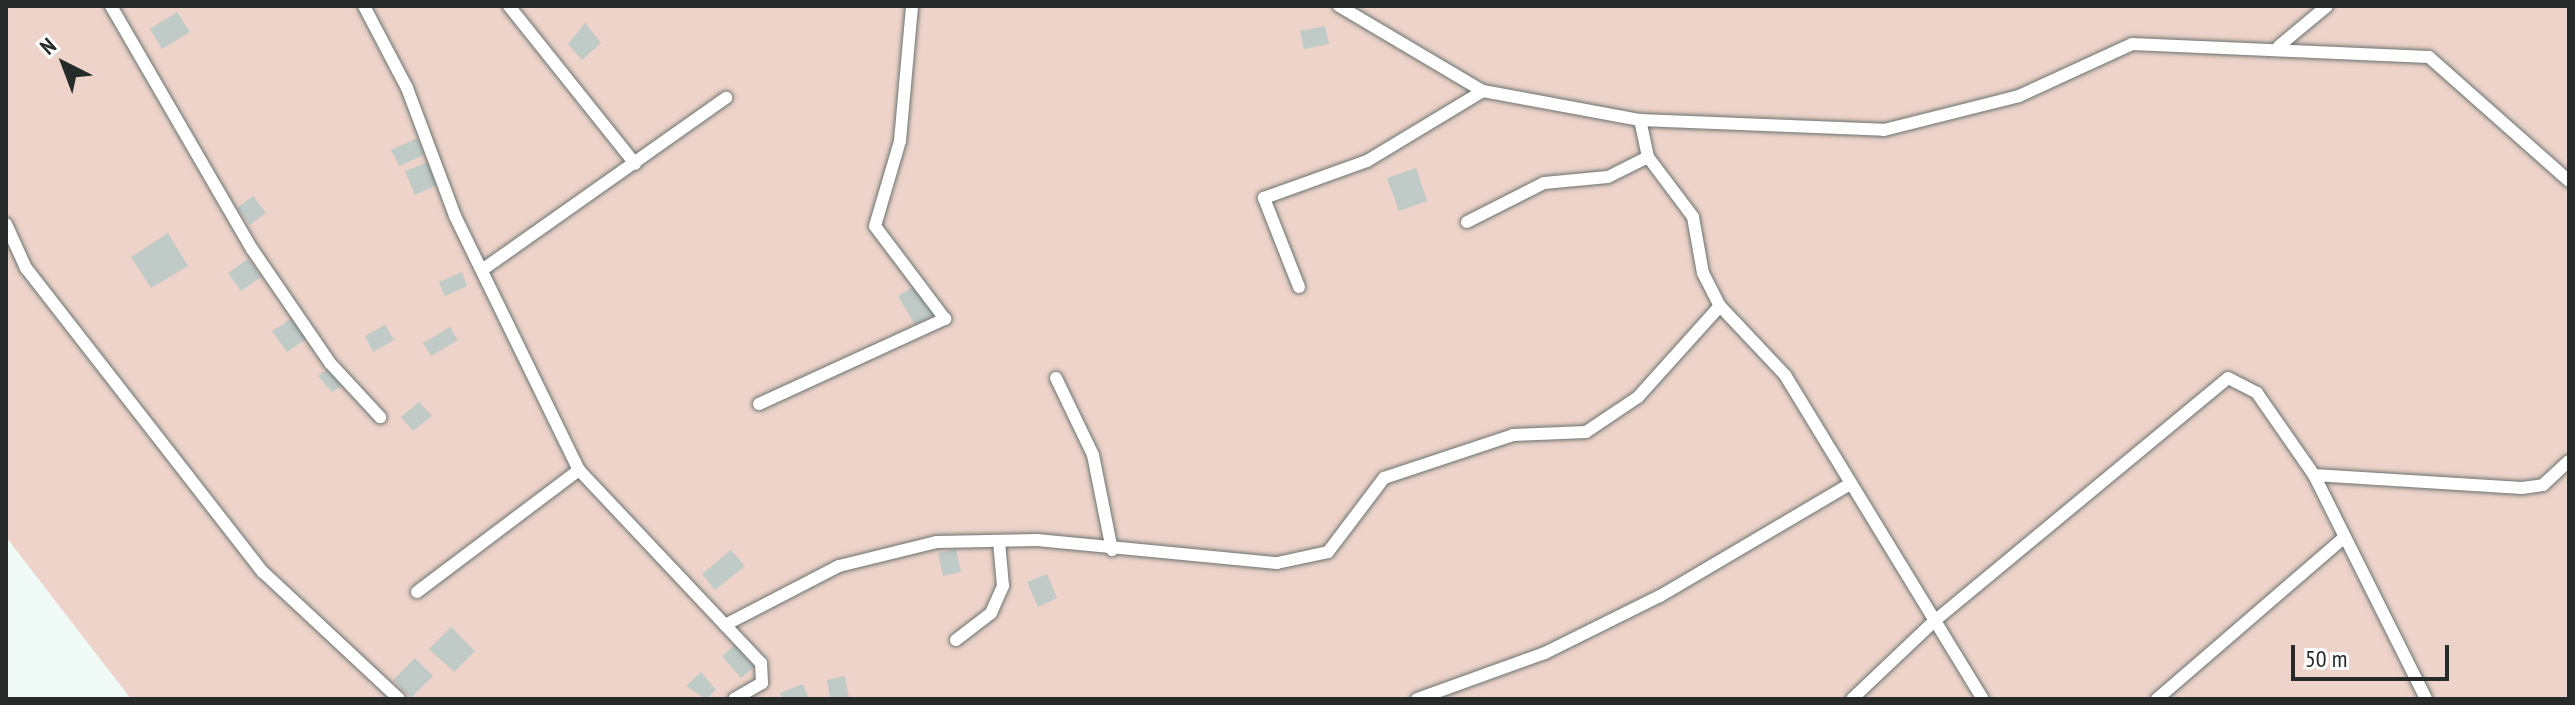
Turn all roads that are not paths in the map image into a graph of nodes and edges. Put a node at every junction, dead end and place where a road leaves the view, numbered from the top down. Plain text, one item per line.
1 (111, 6) edge
2 (364, 6) edge
3 (509, 6) edge
4 (912, 6) edge
5 (1339, 6) edge
6 (2327, 6) edge
7 (2279, 46) junction
8 (1483, 91) junction
9 (726, 98) dead end
10 (1640, 120) junction
11 (1648, 157) junction
12 (635, 164) junction
13 (2569, 181) edge
14 (1467, 222) dead end
15 (6, 224) edge
16 (482, 270) junction
17 (1299, 287) dead end
18 (1720, 306) junction
19 (1056, 378) dead end
20 (759, 404) dead end
21 (380, 417) dead end
22 (2569, 461) edge
23 (579, 470) junction
24 (2314, 475) junction
25 (1850, 484) junction
26 (2345, 537) junction
27 (999, 541) junction
28 (1112, 550) junction
29 (417, 592) dead end
30 (1932, 623) junction
31 (725, 625) junction
32 (956, 640) dead end
33 (399, 699) edge
34 (734, 699) edge
35 (1417, 699) edge
36 (1852, 699) edge
37 (1983, 699) edge
38 (2157, 699) edge
39 (2426, 699) edge

1 - 21 lane
2 - 16 lane
3 - 12 lane
4 - 20 lane
5 - 8 lane
6 - 7 lane
7 - 10 lane
7 - 13 lane
8 - 10 lane
8 - 17 lane
9 - 12 lane
10 - 11 lane
11 - 14 lane
11 - 18 lane
12 - 16 lane
15 - 33 lane
16 - 23 lane
18 - 25 lane
18 - 28 lane
19 - 28 lane
22 - 24 lane
23 - 29 lane
23 - 31 lane
24 - 26 lane
24 - 30 lane
25 - 30 lane
25 - 35 lane
26 - 38 lane
26 - 39 lane
27 - 28 lane
27 - 31 lane
27 - 32 lane
30 - 36 lane
30 - 37 lane
31 - 34 lane

